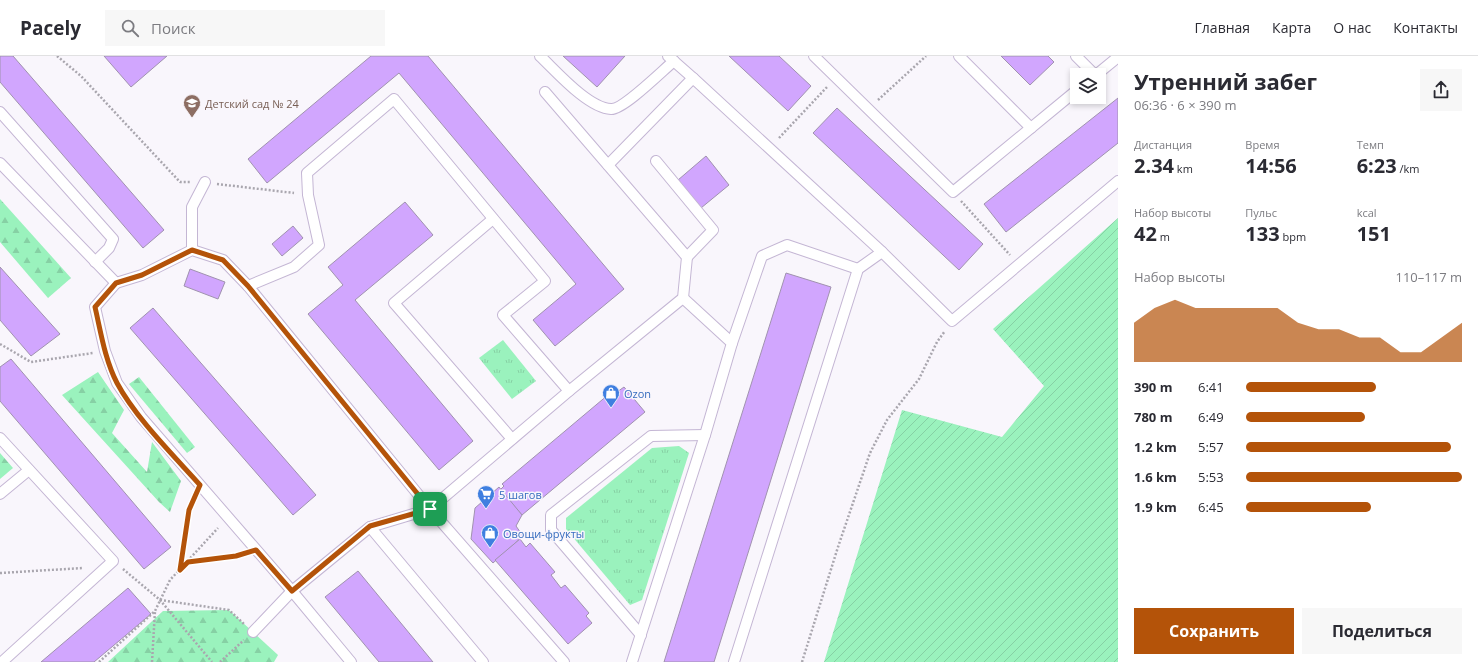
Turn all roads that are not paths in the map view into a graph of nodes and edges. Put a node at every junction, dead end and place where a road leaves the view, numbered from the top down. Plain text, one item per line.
1 (540, 56) edge
2 (814, 56) edge
3 (959, 56) edge
4 (1076, 56) edge
5 (1118, 57) edge
6 (671, 58) edge
7 (1088, 68) edge
8 (1104, 68) edge
9 (693, 78) junction
10 (545, 92) dead end
11 (1070, 96) edge
12 (0, 112) edge
13 (1031, 128) junction
14 (656, 161) dead end
15 (0, 163) edge
16 (608, 165) junction
17 (1118, 181) edge
18 (204, 182) road end
19 (493, 218) junction
20 (192, 250) junction
21 (882, 252) junction
22 (687, 257) junction
23 (95, 262) junction
24 (858, 269) junction
25 (116, 283) junction
26 (248, 286) junction
27 (683, 298) junction
28 (732, 344) junction
29 (569, 391) junction
30 (705, 435) junction
31 (0, 438) edge
32 (512, 439) junction
33 (28, 470) junction
34 (0, 494) edge
35 (430, 509) junction
36 (370, 526) junction
37 (292, 591) junction
38 (253, 632) road end
39 (641, 635) junction
40 (2, 662) edge
41 (351, 662) edge
42 (483, 662) edge
43 (564, 662) edge
44 (632, 662) edge
45 (734, 662) edge

1 - 6 lane
2 - 13 lane
3 - 13 lane
4 - 7 lane
5 - 8 lane
6 - 9 lane
9 - 16 lane
9 - 21 lane
10 - 16 lane
11 - 13 lane
12 - 23 lane
14 - 22 lane
15 - 23 lane
16 - 22 lane
17 - 21 lane
18 - 20 lane
19 - 26 lane
19 - 29 lane
19 - 32 lane
20 - 25 lane
20 - 26 lane
21 - 24 lane
22 - 27 lane
23 - 25 lane
24 - 28 lane
24 - 45 lane
25 - 37 lane
26 - 35 lane
27 - 28 lane
27 - 29 lane
28 - 30 lane
29 - 32 lane
30 - 39 lane
30 - 39 lane
31 - 33 lane
32 - 35 lane
33 - 34 lane
33 - 40 lane
35 - 36 lane
35 - 43 lane
36 - 37 lane
36 - 42 lane
37 - 38 lane
37 - 41 lane
39 - 44 lane

